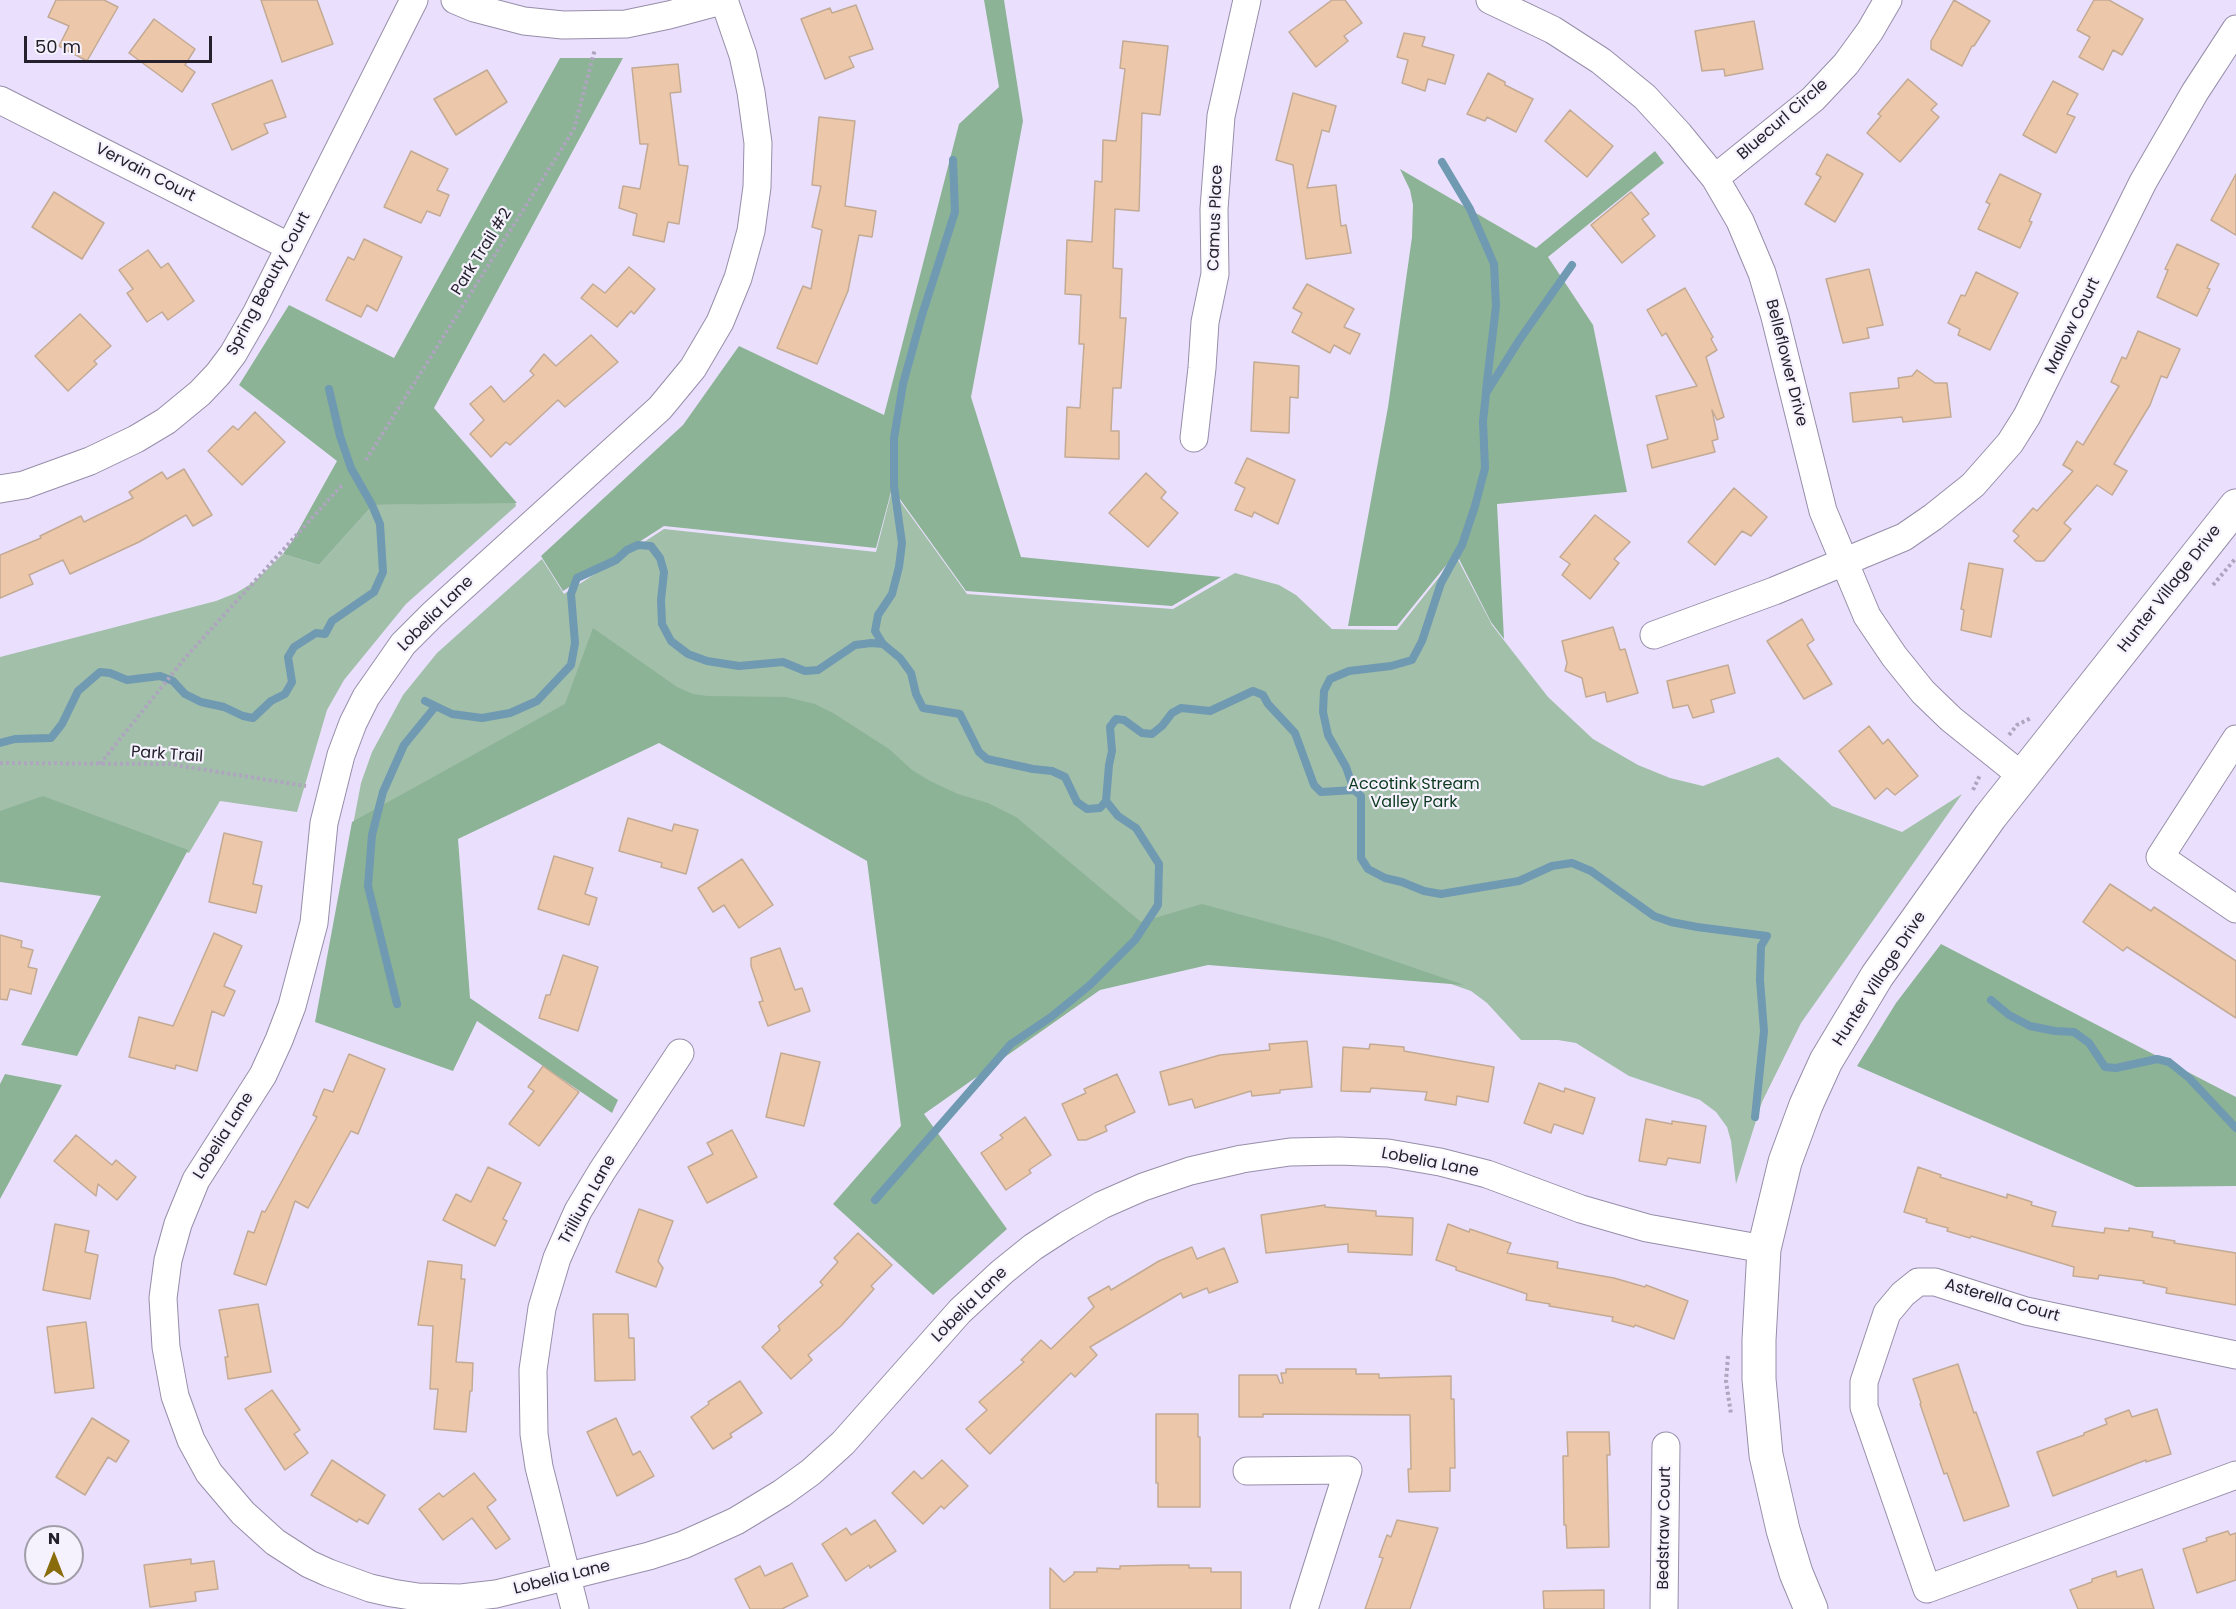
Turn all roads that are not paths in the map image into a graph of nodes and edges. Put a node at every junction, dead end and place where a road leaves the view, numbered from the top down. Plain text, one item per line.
1 (414, 0) edge
2 (454, 0) edge
3 (724, 0) edge
4 (1247, 0) edge
5 (1490, 0) edge
6 (1888, 0) edge
7 (2236, 29) edge
8 (0, 100) edge
9 (1715, 178) junction
10 (290, 247) junction
11 (1194, 438) dead end
12 (0, 489) edge
13 (2236, 506) edge
14 (1845, 561) junction
15 (1654, 635) dead end
16 (2236, 739) edge
17 (2022, 776) junction
18 (2236, 909) edge
19 (680, 1053) dead end
20 (1764, 1249) junction
21 (2236, 1355) edge
22 (1666, 1446) dead end
23 (1247, 1471) dead end
24 (2236, 1475) edge
25 (567, 1577) junction
26 (1924, 1599) edge
27 (575, 1609) edge
28 (1304, 1609) edge
29 (1664, 1609) edge
30 (1811, 1609) edge

1 - 10 street, Spring Beauty Court
2 - 3 street
3 - 25 street, Lobelia Lane
4 - 11 street, Camus Place
5 - 9 street, Belleflower Drive
6 - 9 street, Bluecurl Circle
7 - 14 street, Mallow Court
8 - 10 street, Vervain Court
9 - 14 street, Belleflower Drive
10 - 12 street, Spring Beauty Court
13 - 17 street, Hunter Village Drive
14 - 15 street, Mallow Court
14 - 17 street, Belleflower Drive
16 - 18 street
17 - 20 street, Hunter Village Drive
19 - 25 street, Trillium Lane
20 - 25 street, Lobelia Lane
20 - 30 street, Hunter Village Drive
21 - 26 street, Asterella Court
22 - 29 street, Bedstraw Court
23 - 28 street
24 - 26 street, Asterella Court
25 - 27 street, Trillium Lane

